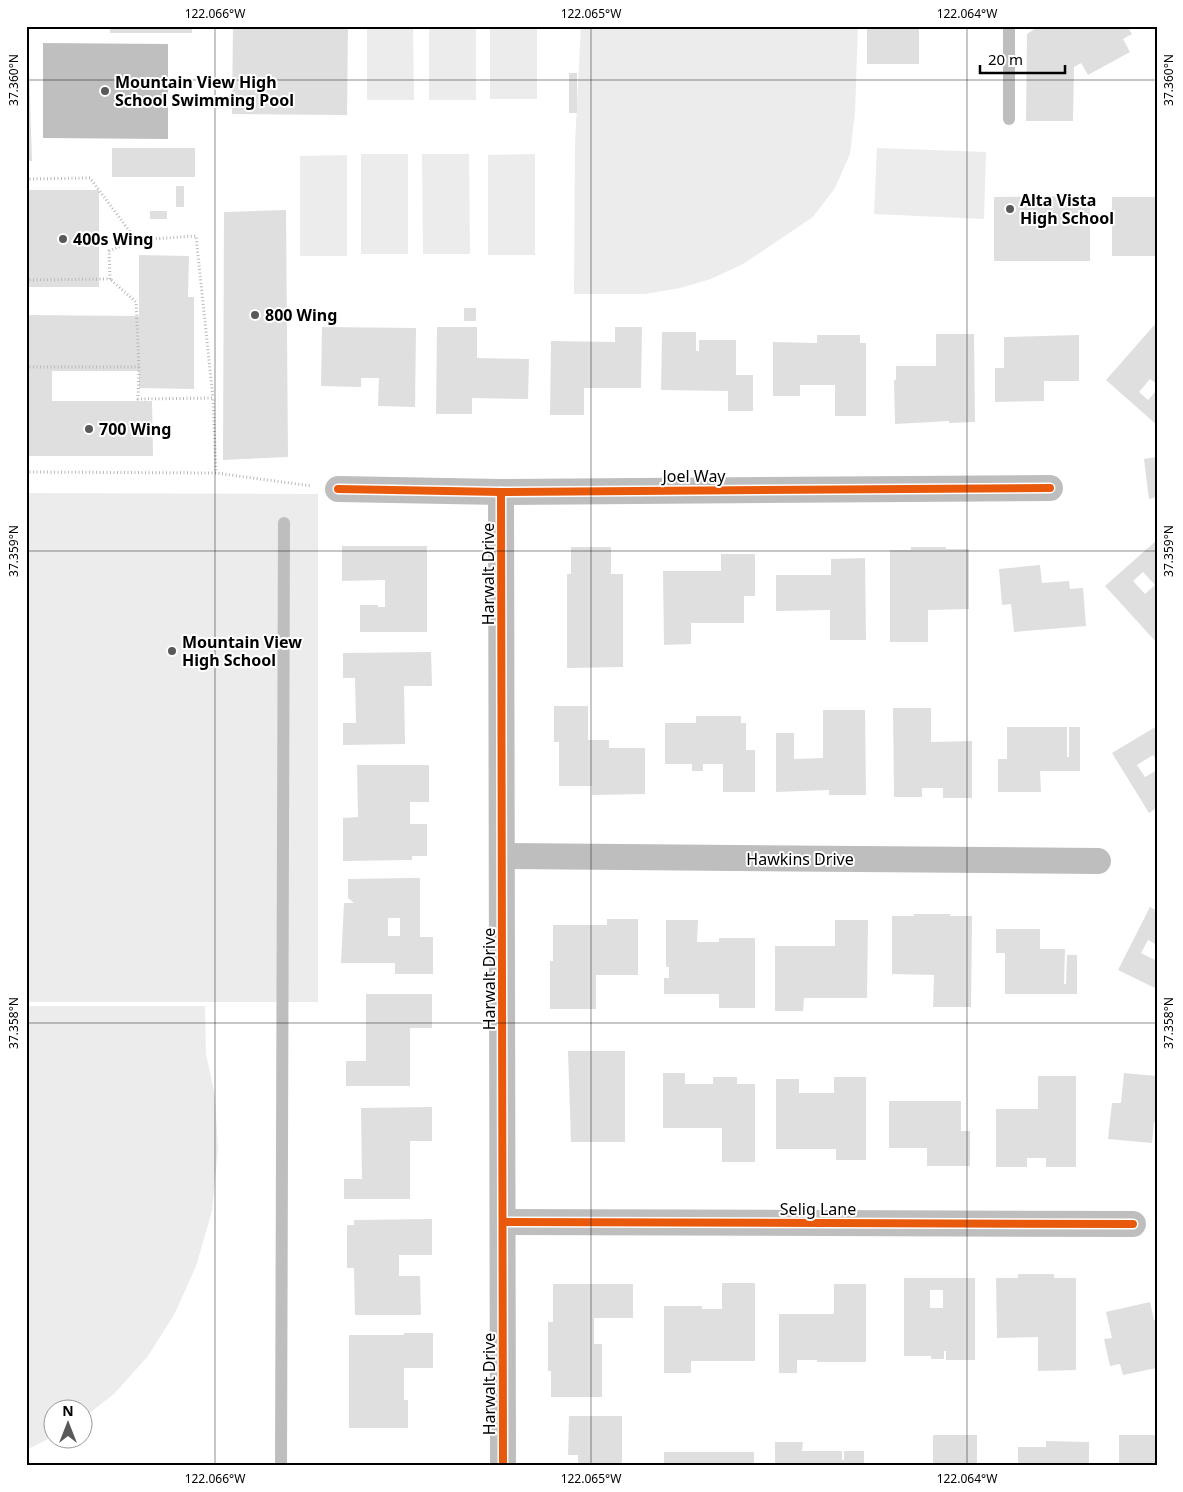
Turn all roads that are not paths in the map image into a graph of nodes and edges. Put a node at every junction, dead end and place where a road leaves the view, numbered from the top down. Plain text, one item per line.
1 (1009, 26) edge
2 (1009, 119) dead end
3 (1050, 488) dead end
4 (338, 489) road end
5 (501, 492) junction
6 (284, 523) dead end
7 (502, 856) junction
8 (1098, 861) dead end
9 (503, 1222) junction
10 (1134, 1224) dead end
11 (281, 1466) edge
12 (503, 1466) edge

1 - 2 lane
3 - 5 street, Joel Way
4 - 5 street, Joel Way
5 - 7 street, Harwalt Drive
6 - 11 lane
7 - 8 street, Hawkins Drive
7 - 9 street, Harwalt Drive
9 - 10 street, Selig Lane
9 - 12 street, Harwalt Drive

